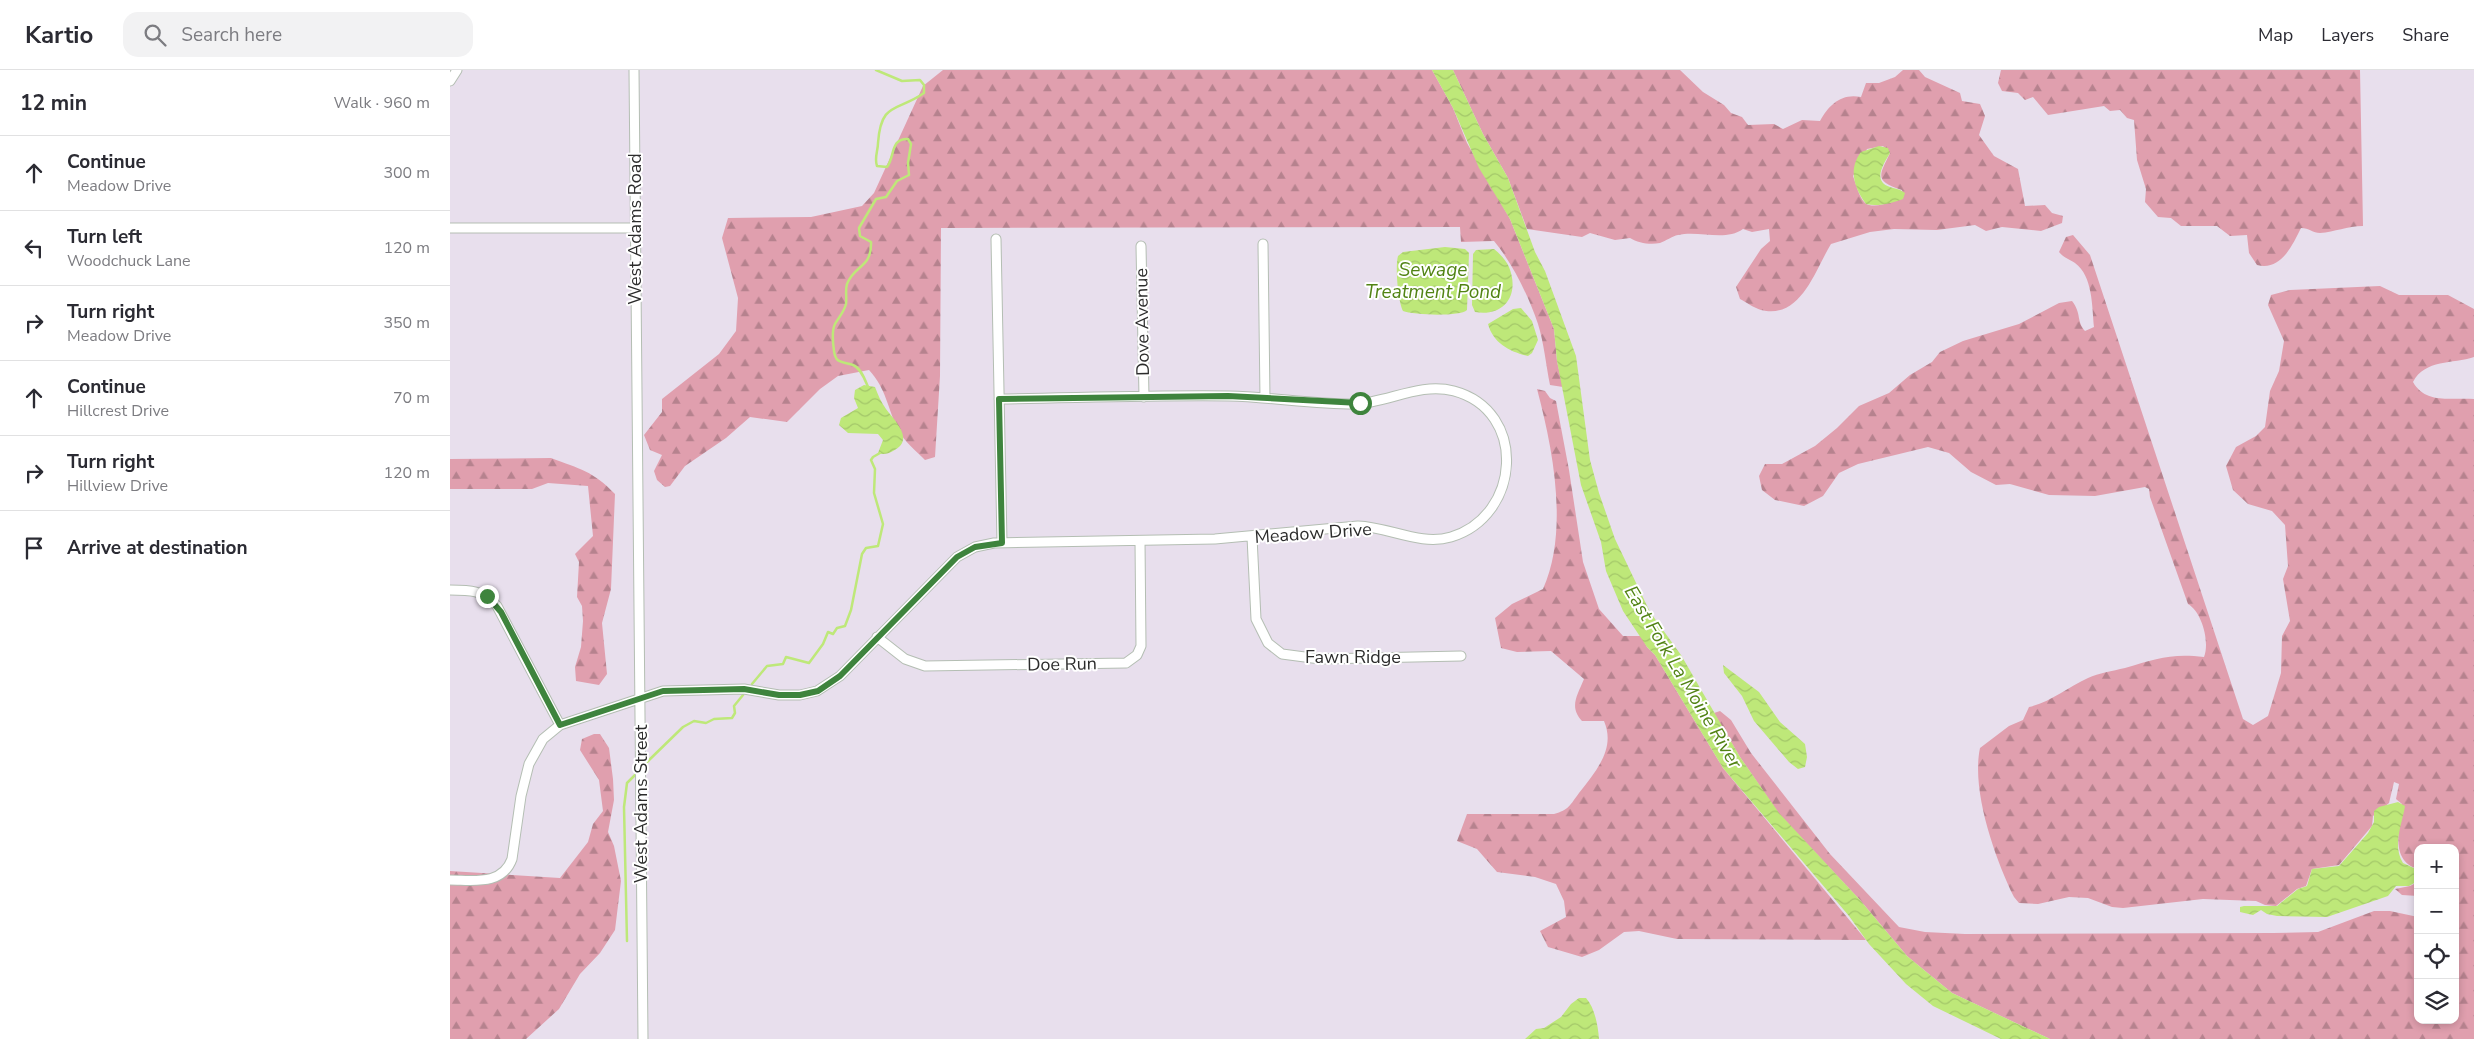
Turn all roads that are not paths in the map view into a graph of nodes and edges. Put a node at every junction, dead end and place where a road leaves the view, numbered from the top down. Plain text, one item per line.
1 (457, 70) edge
2 (634, 70) edge
3 (450, 82) edge
4 (450, 228) edge
5 (635, 228) junction
6 (996, 239) dead end
7 (1263, 244) dead end
8 (1141, 246) dead end
9 (636, 389) joint
10 (1144, 397) junction
11 (1265, 398) junction
12 (999, 399) junction
13 (1252, 537) junction
14 (1140, 541) junction
15 (1002, 543) junction
16 (450, 590) edge
17 (877, 636) junction
18 (1460, 656) dead end
19 (640, 699) junction
20 (560, 725) junction
21 (450, 880) edge
22 (643, 1039) edge

1 - 3 street
2 - 5 street, West Adams Road
4 - 5 street
5 - 9 street, West Adams Road
6 - 12 street
7 - 11 street
8 - 10 street, Dove Avenue
9 - 19 street, West Adams Street
10 - 11 street, Meadow Drive
10 - 12 street, Meadow Drive
11 - 13 street, Meadow Drive
12 - 15 street
13 - 14 street, Meadow Drive
13 - 18 street, Fawn Ridge
14 - 15 street, Meadow Drive
14 - 17 street, Doe Run
15 - 17 street, Meadow Drive
16 - 20 street
17 - 19 street, Meadow Drive
19 - 20 street, Meadow Drive
19 - 22 street, West Adams Street
20 - 21 street

